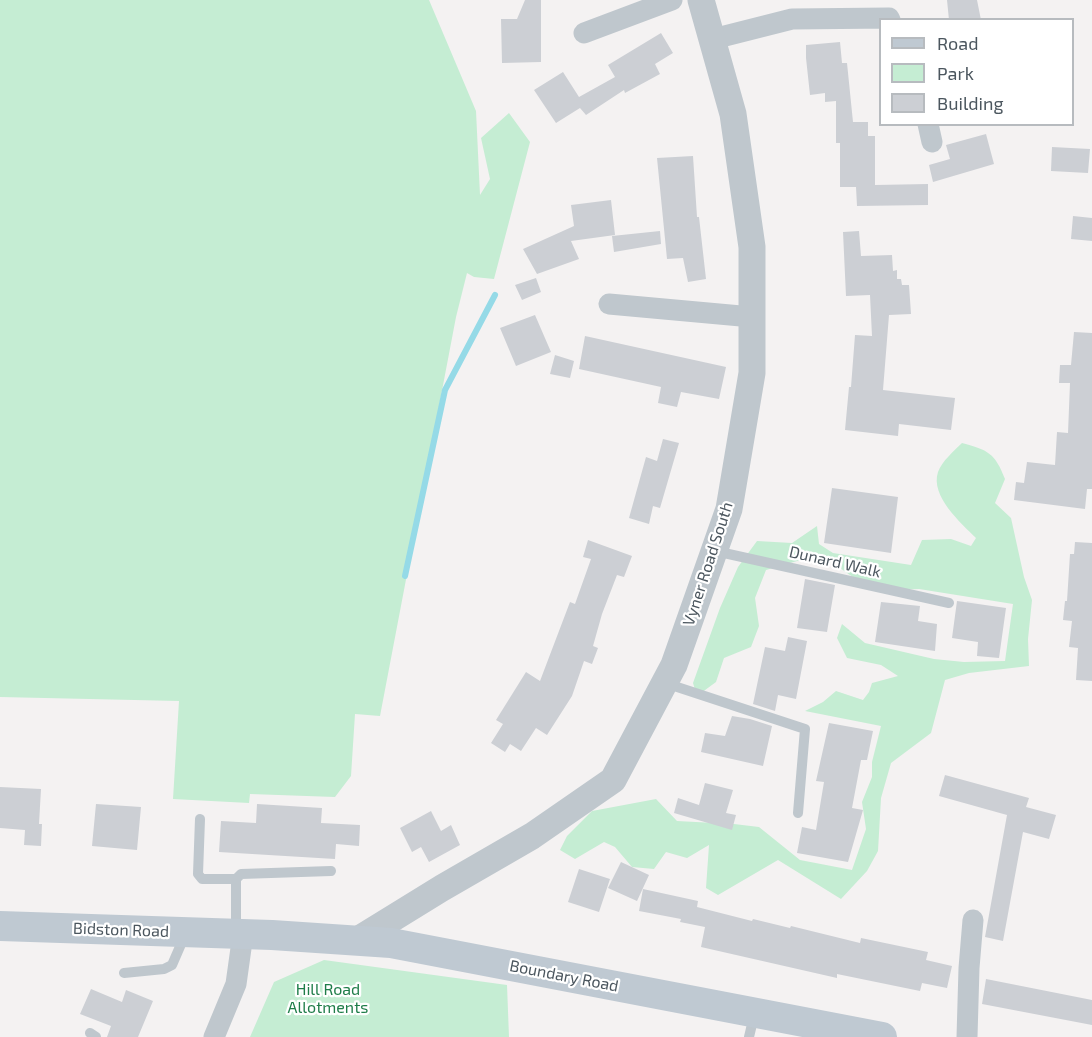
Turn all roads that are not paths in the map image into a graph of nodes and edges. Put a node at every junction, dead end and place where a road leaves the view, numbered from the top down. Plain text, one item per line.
1 (672, 0) edge
2 (701, 0) edge
3 (879, 18) edge
4 (584, 33) dead end
5 (713, 39) junction
6 (609, 304) dead end
7 (743, 316) junction
8 (714, 550) junction
9 (949, 603) dead end
10 (665, 683) junction
11 (798, 813) dead end
12 (200, 819) dead end
13 (331, 871) dead end
14 (236, 879) junction
15 (974, 920) dead end
16 (0, 926) edge
17 (186, 932) junction
18 (239, 934) junction
19 (356, 941) junction
20 (123, 973) dead end
21 (752, 1025) edge
22 (214, 1037) edge
23 (882, 1037) edge
24 (968, 1037) edge

1 - 4 street
2 - 5 street, Vyner Road South
3 - 5 street
5 - 7 street, Vyner Road South
6 - 7 street
7 - 8 street, Vyner Road South
8 - 9 lane, Dunard Walk
8 - 10 street, Vyner Road South
10 - 11 lane
10 - 19 street, Vyner Road South
12 - 14 lane
13 - 14 lane
14 - 18 lane
15 - 24 street
16 - 17 main road, Bidston Road
17 - 18 main road, Bidston Road
17 - 20 lane
18 - 19 main road, Boundary Road
18 - 22 street
19 - 21 main road, Boundary Road
21 - 23 main road, Boundary Road

